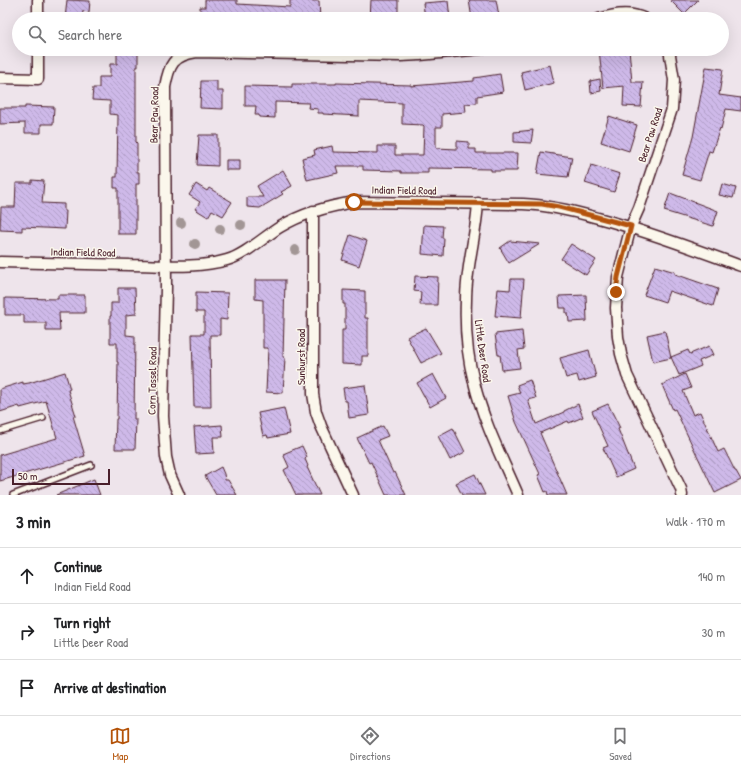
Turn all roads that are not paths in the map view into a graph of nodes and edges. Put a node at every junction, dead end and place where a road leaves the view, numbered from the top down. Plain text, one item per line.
1 (38, 0) edge
2 (38, 12) edge
3 (38, 56) edge
4 (181, 56) edge
5 (670, 56) edge
6 (0, 78) edge
7 (478, 203) junction
8 (313, 212) junction
9 (631, 226) junction
10 (0, 262) edge
11 (166, 266) junction
12 (741, 266) edge
13 (42, 418) dead end
14 (0, 431) edge
15 (90, 466) dead end
16 (13, 495) edge
17 (179, 495) edge
18 (353, 495) edge
19 (518, 495) edge
20 (682, 495) edge

1 - 2 street
3 - 6 street
4 - 11 street, Bear Paw Road
5 - 9 street, Bear Paw Road
7 - 8 street, Indian Field Road
7 - 9 street, Indian Field Road
7 - 19 street, Little Deer Road
8 - 11 street, Indian Field Road
8 - 18 street, Sunburst Road
9 - 12 street, Indian Field Road
9 - 20 street
10 - 11 street, Indian Field Road
11 - 17 street, Corn Tassel Road
13 - 14 lane
15 - 16 lane

